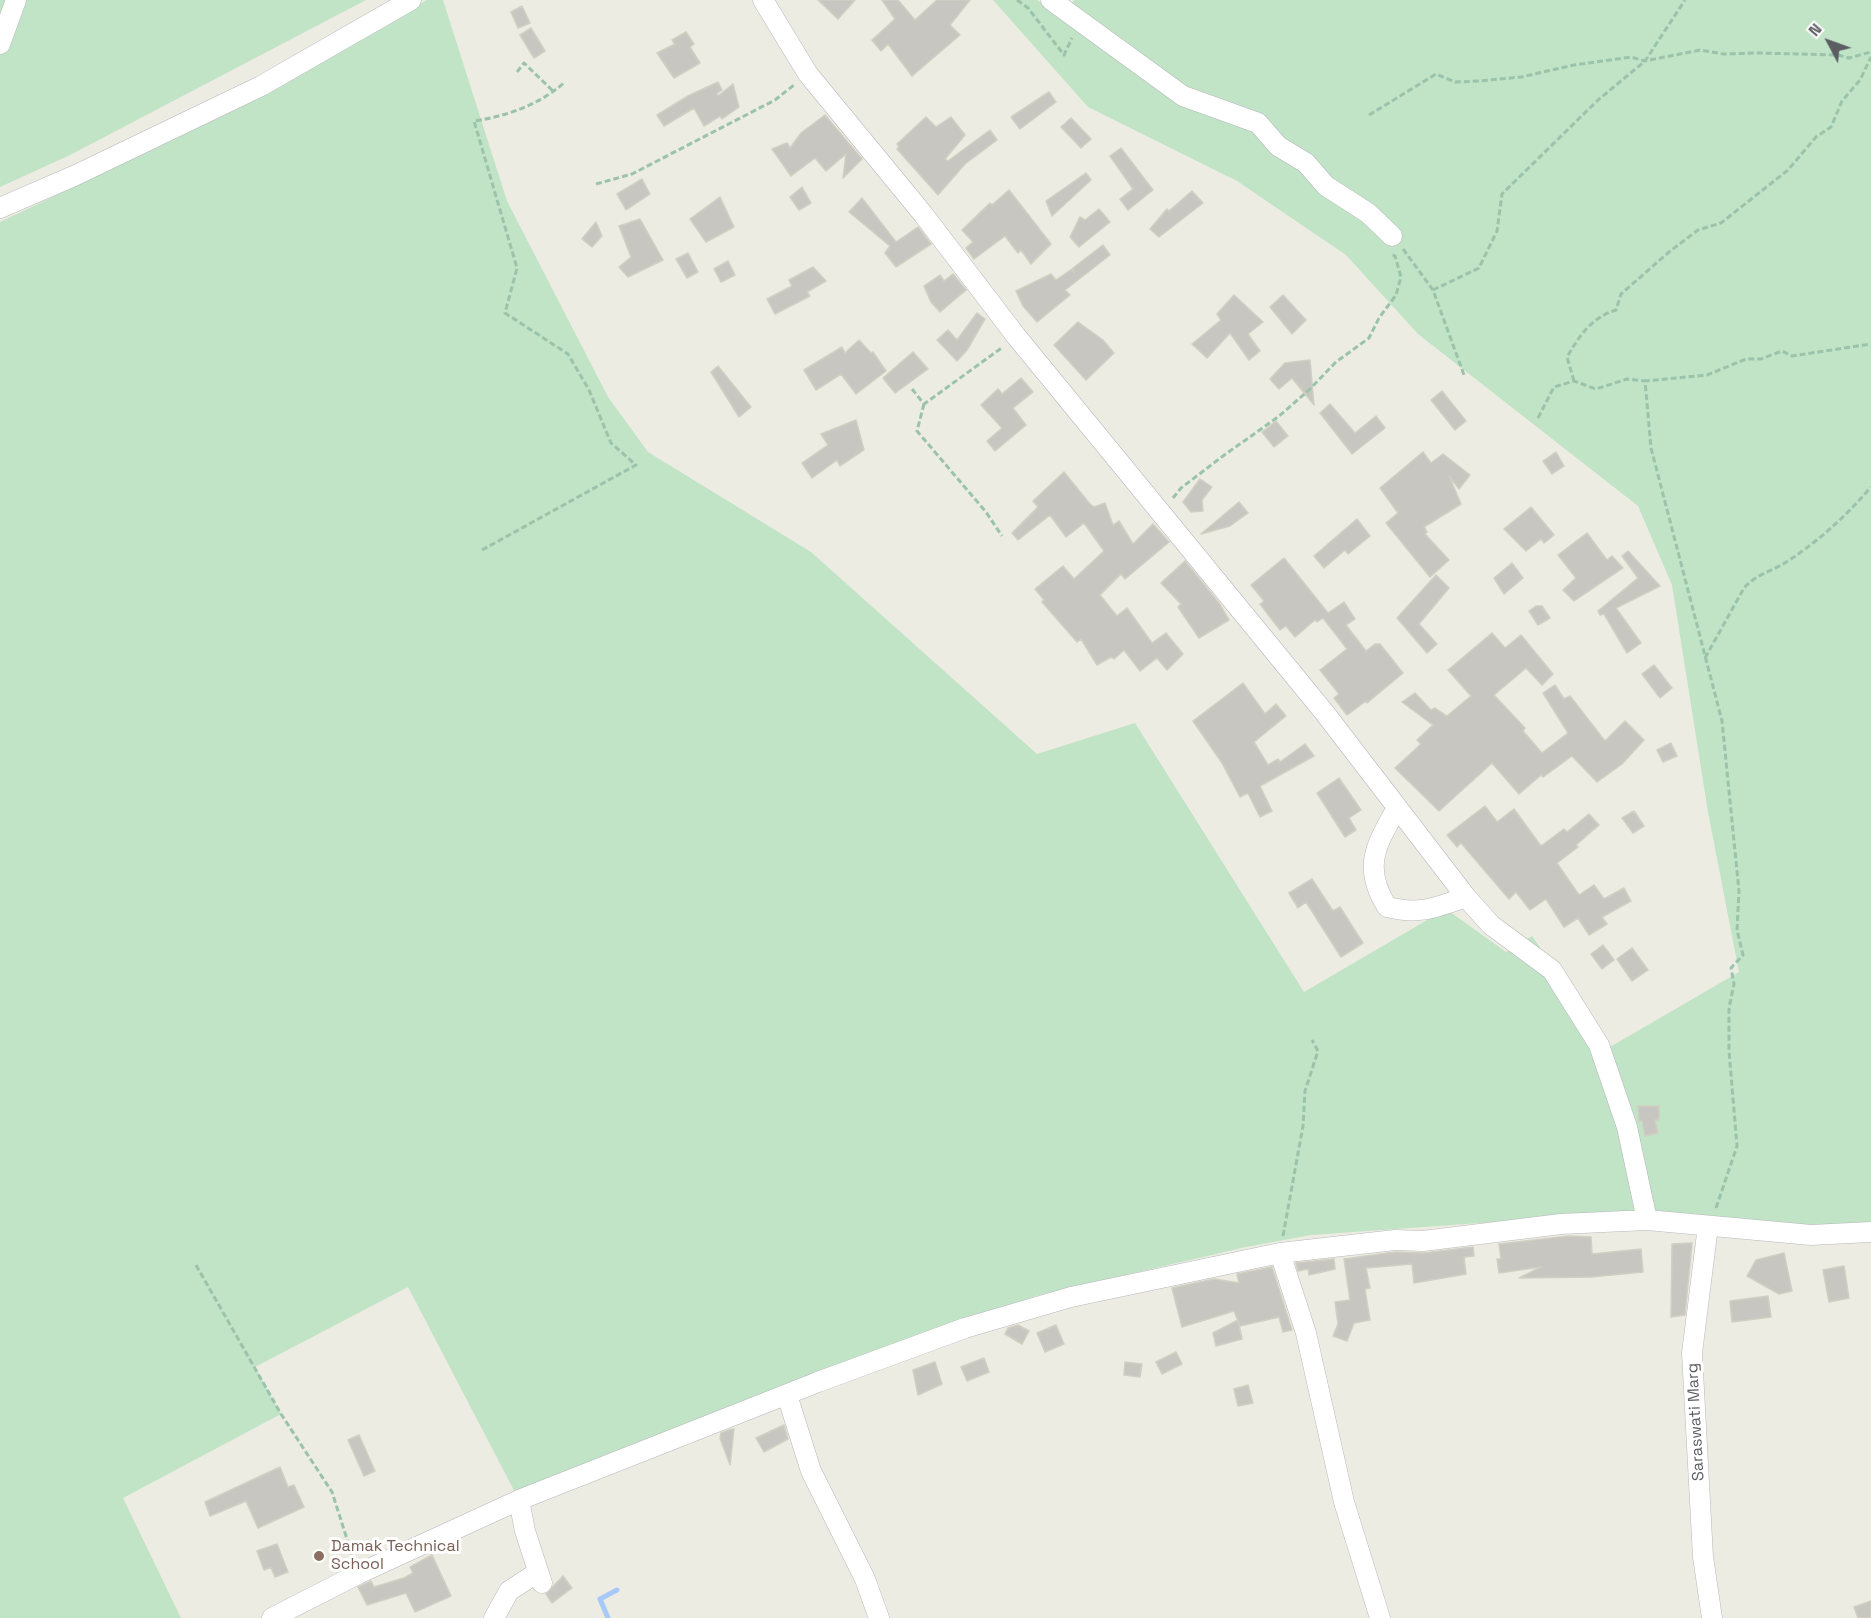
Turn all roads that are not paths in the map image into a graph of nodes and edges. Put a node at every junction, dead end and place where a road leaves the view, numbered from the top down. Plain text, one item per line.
1 (16, 0) edge
2 (411, 0) edge
3 (763, 0) edge
4 (1051, 0) edge
5 (0, 44) edge
6 (0, 208) edge
7 (1392, 236) road end
8 (1397, 808) junction
9 (1466, 897) junction
10 (1647, 1220) junction
11 (1707, 1226) junction
12 (1871, 1233) edge
13 (1280, 1253) junction
14 (787, 1395) junction
15 (519, 1500) junction
16 (272, 1618) edge
17 (494, 1618) edge
18 (879, 1618) edge
19 (1380, 1618) edge
20 (1712, 1618) edge

1 - 5 street
2 - 6 street
3 - 8 street
4 - 7 street
8 - 9 street
8 - 9 street
9 - 10 street
10 - 11 street
10 - 13 street
11 - 12 street
11 - 20 street, Saraswati Marg
13 - 14 street
13 - 19 street
14 - 15 street
14 - 18 street
15 - 16 street
15 - 17 street

